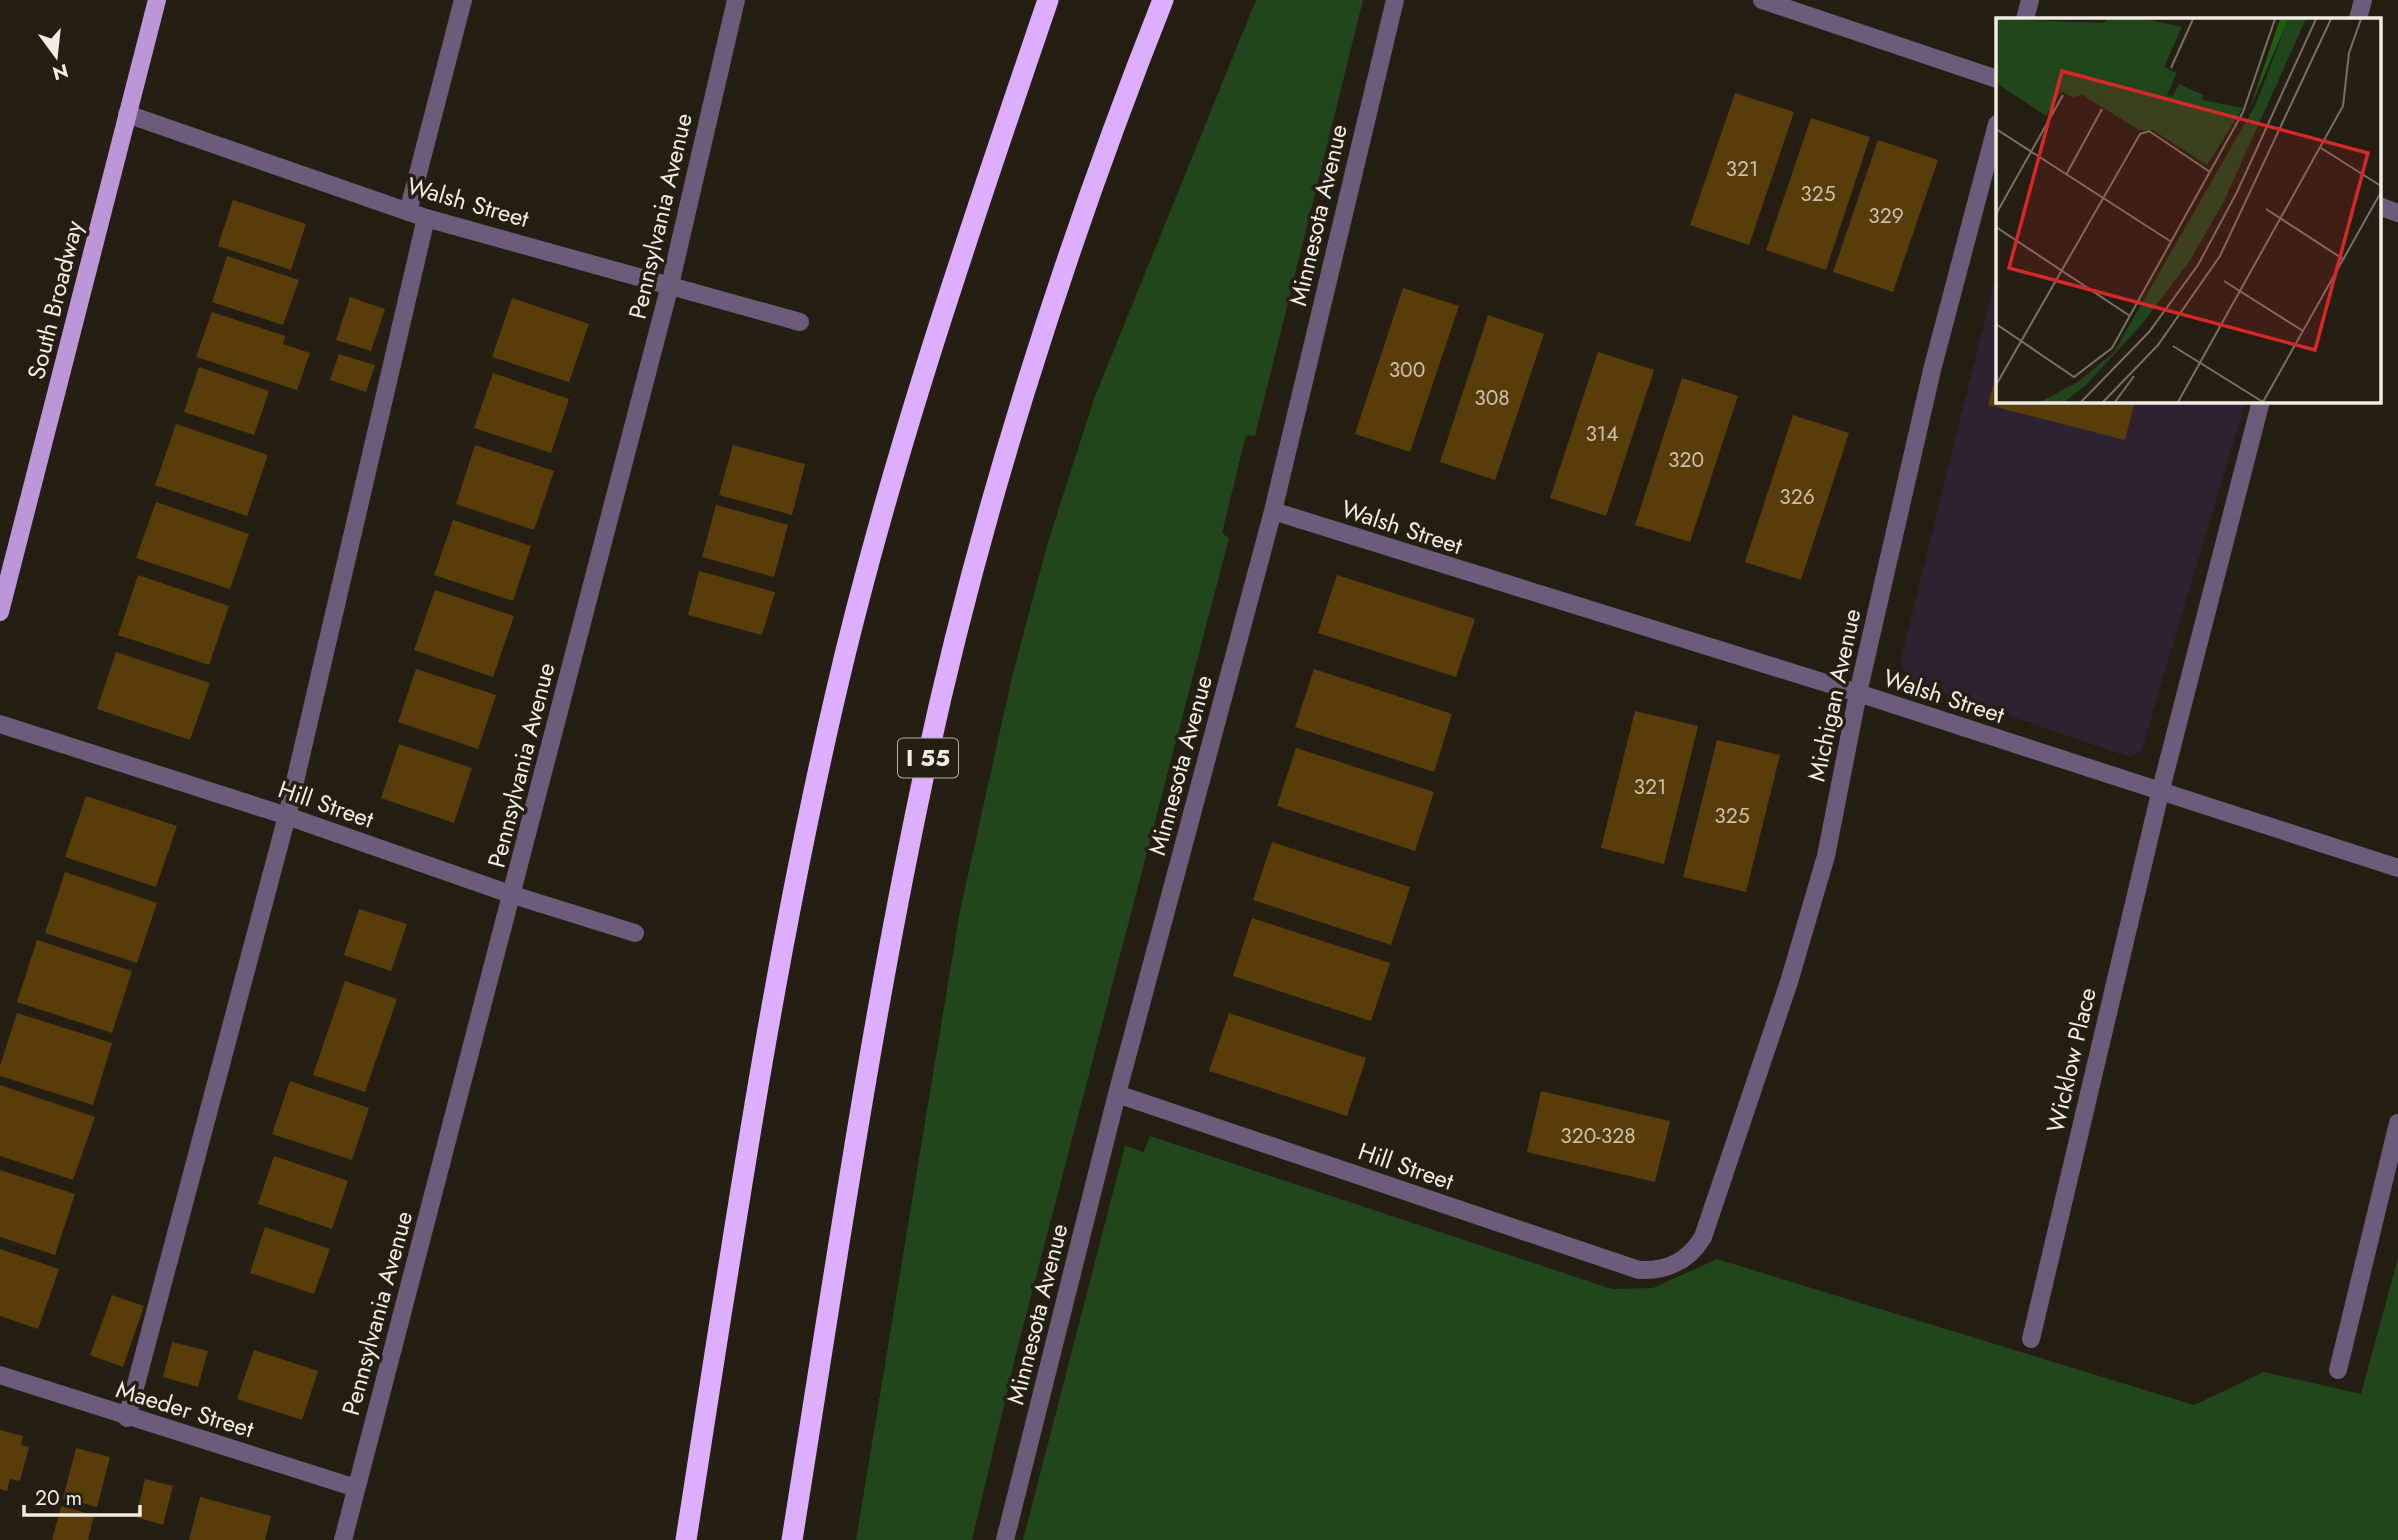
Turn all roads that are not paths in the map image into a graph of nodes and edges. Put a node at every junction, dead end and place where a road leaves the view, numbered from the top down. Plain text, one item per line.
1 (157, 0) edge
2 (463, 0) edge
3 (736, 0) edge
4 (1048, 0) edge
5 (1163, 0) edge
6 (1395, 0) edge
7 (1762, 0) edge
8 (2030, 0) edge
9 (2363, 0) edge
10 (2025, 18) edge
11 (2358, 18) edge
12 (1996, 79) edge
13 (127, 114) junction
14 (1996, 128) edge
15 (2380, 206) edge
16 (2398, 213) edge
17 (417, 215) junction
18 (670, 285) junction
19 (800, 322) dead end
20 (2260, 402) edge
21 (1273, 511) junction
22 (1, 602) edge
23 (1858, 693) junction
24 (0, 724) edge
25 (2160, 793) junction
26 (287, 816) junction
27 (2398, 869) edge
28 (513, 895) junction
29 (635, 933) dead end
30 (1117, 1094) junction
31 (2398, 1123) edge
32 (1680, 1262) joint
33 (2031, 1339) dead end
34 (2338, 1370) dead end
35 (0, 1375) edge
36 (127, 1418) junction
37 (356, 1488) junction
38 (343, 1540) edge
39 (686, 1540) edge
40 (792, 1540) edge
41 (1005, 1540) edge

1 - 13 main road, South Broadway
2 - 17 street
3 - 18 street, Pennsylvania Avenue
4 - 39 highway
5 - 40 highway, I 55
6 - 21 street, Minnesota Avenue
7 - 12 street
8 - 10 street
9 - 11 street
13 - 17 street, Walsh Street
13 - 22 main road, South Broadway
14 - 23 street, Michigan Avenue
15 - 16 street
17 - 18 street, Walsh Street
17 - 26 street
18 - 19 street, Walsh Street
18 - 28 street, Pennsylvania Avenue
20 - 25 street, Wicklow Place
21 - 23 street, Walsh Street
21 - 30 street, Minnesota Avenue
23 - 25 street, Walsh Street
23 - 32 street, Michigan Avenue
24 - 26 street, Hill Street
25 - 27 street, Walsh Street
25 - 33 street, Wicklow Place
26 - 28 street, Hill Street
26 - 36 street
28 - 29 street, Hill Street
28 - 37 street, Pennsylvania Avenue
30 - 32 street, Hill Street
30 - 41 street, Minnesota Avenue
31 - 34 street
35 - 36 street, Maeder Street
36 - 37 street, Maeder Street
37 - 38 street, Pennsylvania Avenue

